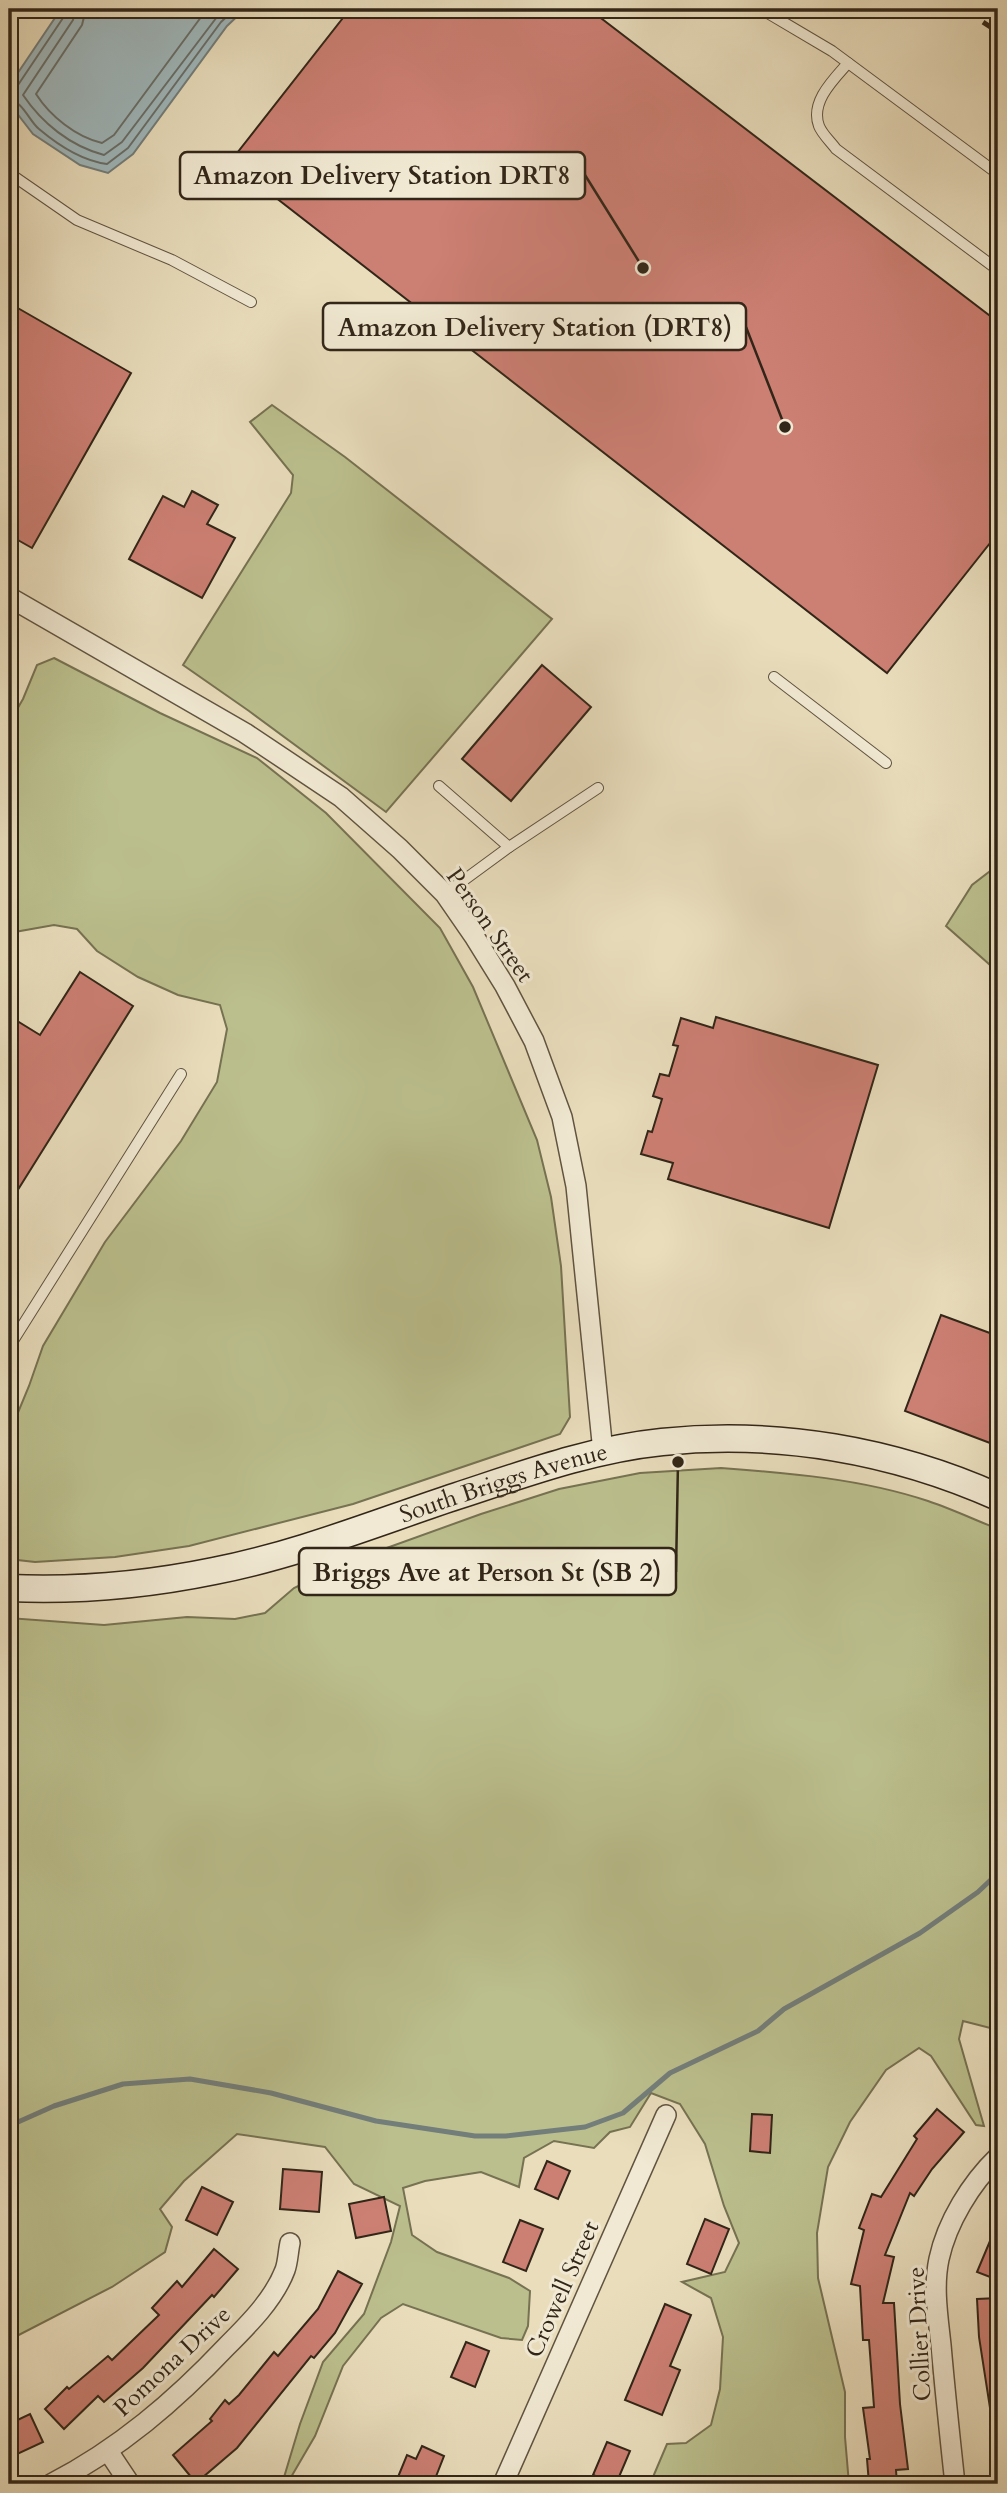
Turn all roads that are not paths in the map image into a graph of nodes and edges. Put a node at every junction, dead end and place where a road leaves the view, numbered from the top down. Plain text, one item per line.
1 (761, 9) edge
2 (848, 63) junction
3 (9, 173) edge
4 (998, 174) edge
5 (998, 270) edge
6 (251, 302) dead end
7 (9, 597) edge
8 (774, 677) dead end
9 (886, 763) dead end
10 (439, 786) dead end
11 (598, 788) dead end
12 (509, 847) junction
13 (445, 894) junction
14 (181, 1074) dead end
15 (9, 1347) edge
16 (603, 1452) junction
17 (998, 1497) edge
18 (9, 1588) edge
19 (666, 2115) dead end
20 (998, 2158) edge
21 (290, 2243) dead end
22 (108, 2451) junction
23 (51, 2484) edge
24 (130, 2484) edge
25 (503, 2484) edge
26 (955, 2484) edge

1 - 2 lane
2 - 4 lane
2 - 5 lane
3 - 6 lane
7 - 13 street, Person Street
8 - 9 lane
10 - 12 lane
11 - 12 lane
12 - 13 lane
13 - 16 street, Person Street
14 - 15 lane
16 - 17 street, South Briggs Avenue
16 - 18 street, South Briggs Avenue
19 - 25 street, Crowell Street
20 - 26 street, Collier Drive
21 - 22 street, Pomona Drive
22 - 23 street, Pomona Drive
22 - 24 street

